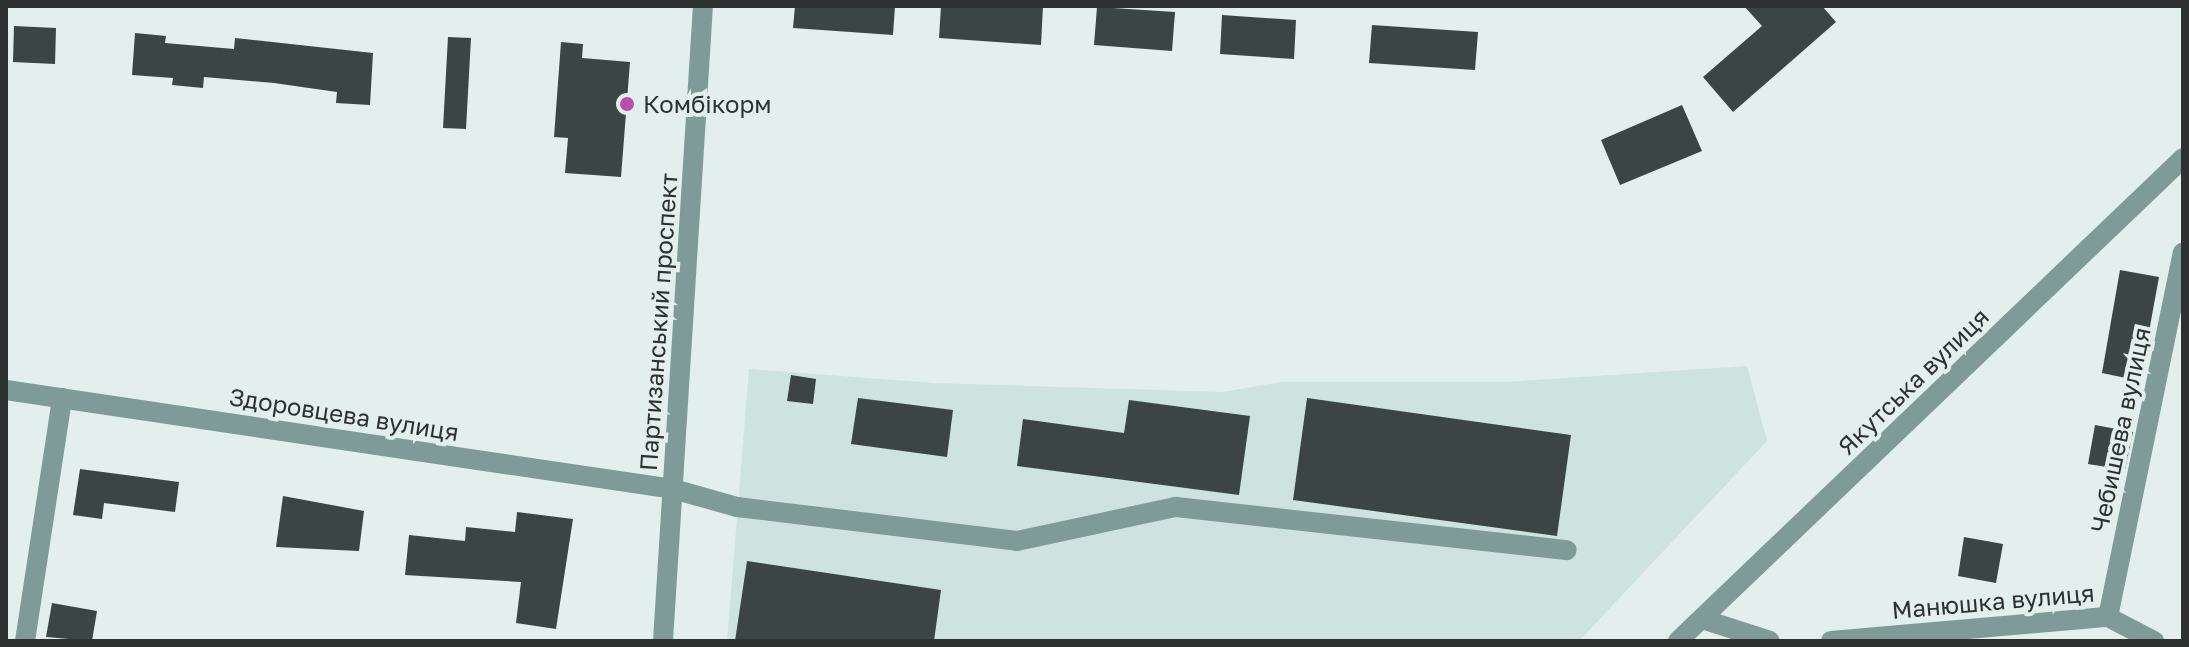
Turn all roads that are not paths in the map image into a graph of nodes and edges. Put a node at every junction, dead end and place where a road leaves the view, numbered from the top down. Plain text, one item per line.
1 (703, 6) edge
2 (2183, 158) edge
3 (2183, 253) edge
4 (6, 390) edge
5 (62, 398) junction
6 (673, 489) junction
7 (1567, 550) dead end
8 (2108, 617) junction
9 (1702, 619) junction
10 (25, 641) edge
11 (663, 641) edge
12 (1678, 641) edge
13 (1770, 641) edge
14 (1831, 641) edge
15 (2154, 641) edge

1 - 6 street, Партизанський проспект
2 - 9 street, Якутська вулиця
3 - 8 street, Чебишева вулиця
4 - 5 street, Здоровцева вулиця
5 - 6 street, Здоровцева вулиця
5 - 10 street
6 - 7 street, Здоровцева вулиця
6 - 11 street, Партизанський проспект
8 - 14 street, Манюшка вулиця
8 - 15 street, Манюшка вулиця
9 - 12 street, Якутська вулиця
9 - 13 street

